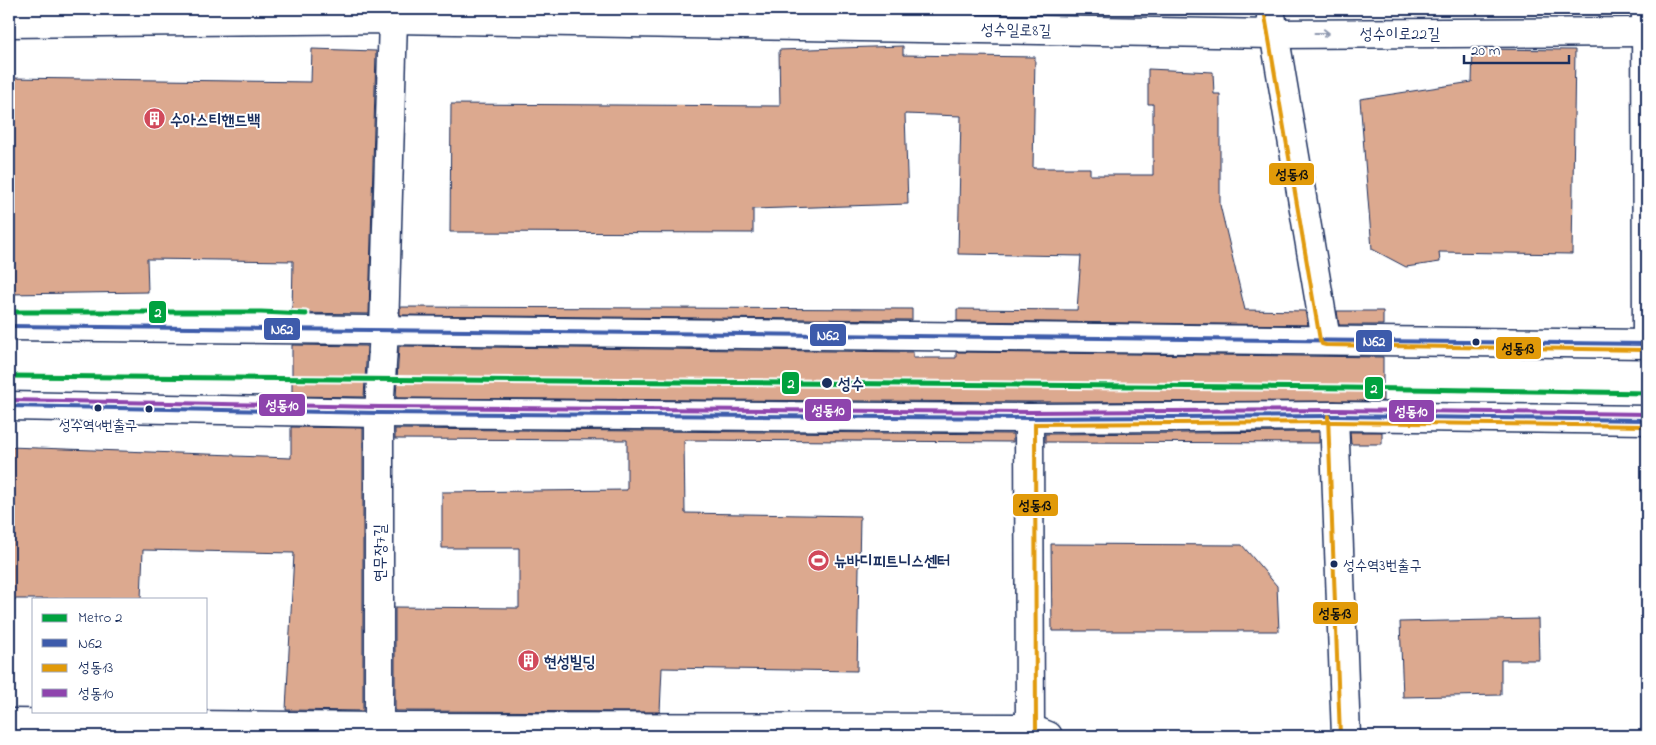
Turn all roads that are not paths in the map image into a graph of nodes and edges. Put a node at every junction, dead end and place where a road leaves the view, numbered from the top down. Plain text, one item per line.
1 (1646, 9) edge
2 (393, 19) junction
3 (1271, 21) edge
4 (9, 24) edge
5 (1647, 32) edge
6 (9, 326) edge
7 (384, 331) junction
8 (1326, 339) junction
9 (1647, 344) edge
10 (9, 406) edge
11 (379, 413) junction
12 (1334, 416) junction
13 (1029, 418) junction
14 (1647, 420) edge
15 (9, 723) edge
16 (379, 732) edge
17 (1036, 734) edge
18 (1346, 736) edge

1 - 5 street
2 - 3 street, 성수일로8길
2 - 4 street, 성수일로8길
2 - 7 street, 연무장7길
3 -> 5 street, 성수이로22길
3 - 8 street
5 - 9 street
6 - 7 street
7 - 8 street
7 - 11 street, 연무장7길
8 - 9 street
10 - 11 street
11 - 13 street
11 - 16 street, 연무장7길
12 - 13 street
12 - 14 street
12 - 18 street
13 - 17 street
15 - 16 street
16 - 17 street

